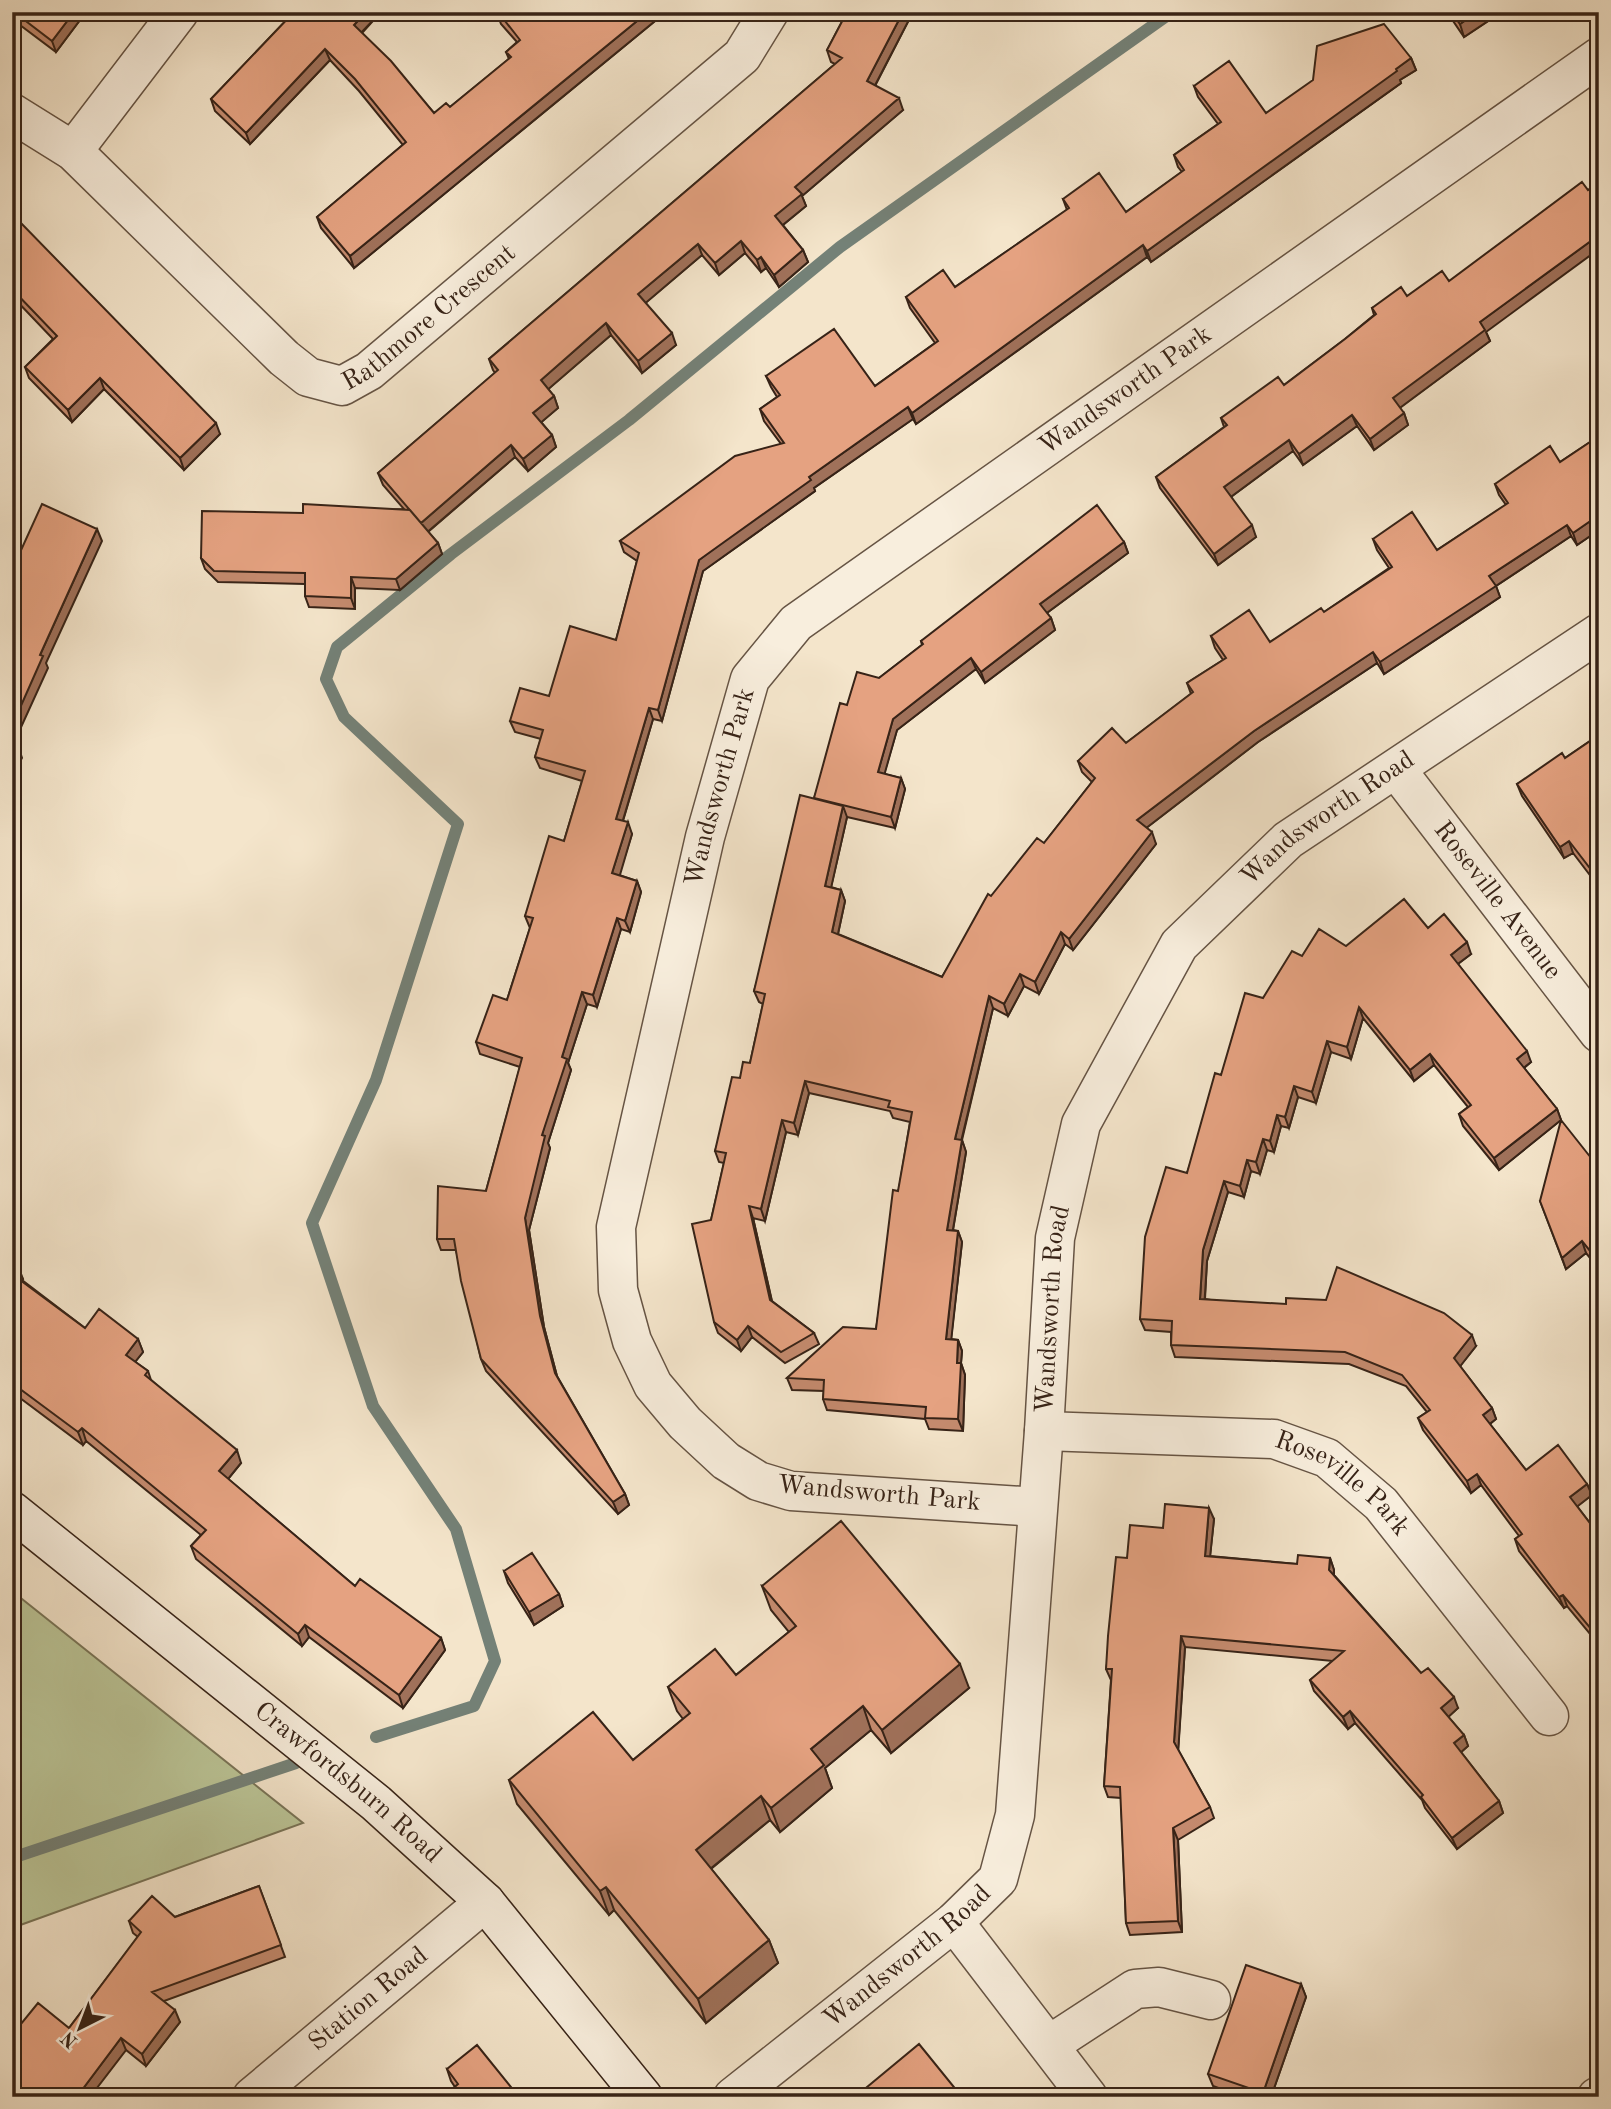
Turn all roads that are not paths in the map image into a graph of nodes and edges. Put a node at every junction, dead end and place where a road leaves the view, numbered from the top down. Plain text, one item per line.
1 (179, 12) edge
2 (769, 12) edge
3 (1599, 57) edge
4 (12, 113) edge
5 (73, 151) junction
6 (1599, 633) edge
7 (1396, 769) junction
8 (1599, 1033) edge
9 (1044, 1431) junction
10 (1037, 1507) junction
11 (12, 1511) edge
12 (1549, 1716) dead end
13 (485, 1902) junction
14 (954, 1922) junction
15 (1211, 2000) dead end
16 (1049, 2045) junction
17 (252, 2097) edge
18 (643, 2097) edge
19 (733, 2097) edge
20 (1088, 2097) edge

1 - 5 street
2 - 5 street, Rathmore Crescent
3 - 10 street, Wandsworth Park
4 - 5 street, Rathmore Crescent
6 - 7 street, Wandsworth Road
7 - 8 street, Roseville Avenue
7 - 9 street, Wandsworth Road
9 - 10 street, Wandsworth Road
9 - 12 street, Roseville Park
10 - 14 street, Wandsworth Road
11 - 13 street, Crawfordsburn Road
13 - 17 street, Station Road
13 - 18 street, Crawfordsburn Road
14 - 16 street
14 - 19 street, Wandsworth Road
15 - 16 street
16 - 20 street

